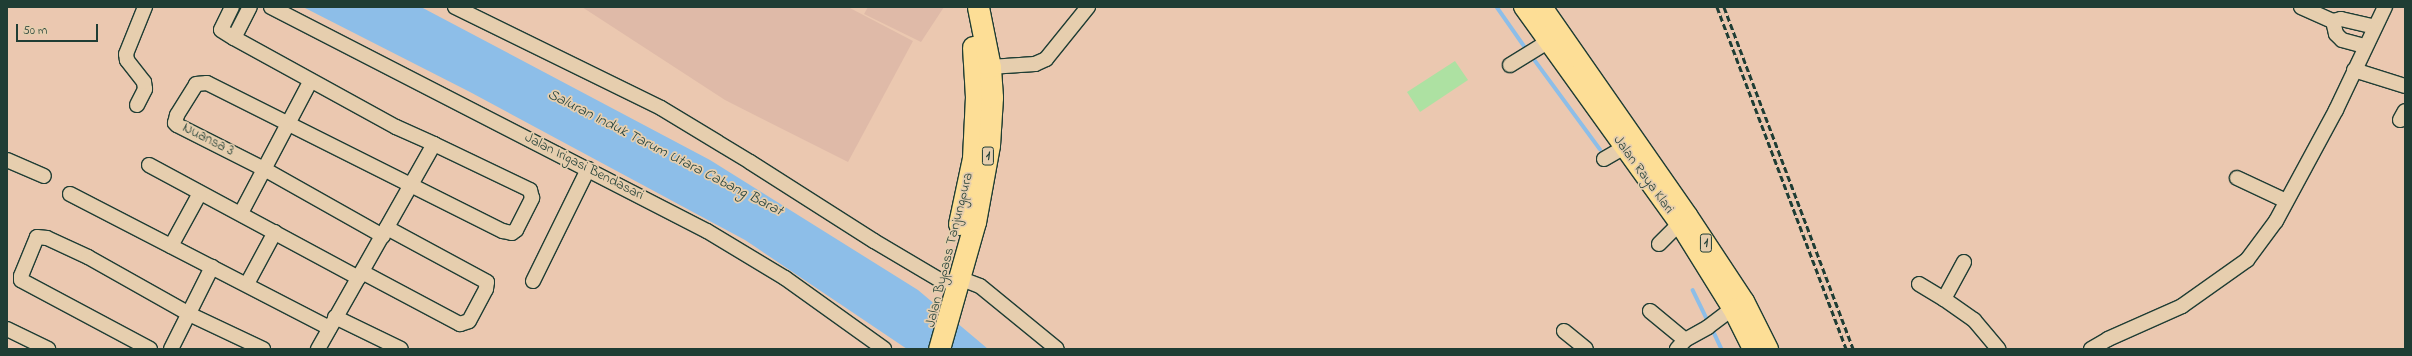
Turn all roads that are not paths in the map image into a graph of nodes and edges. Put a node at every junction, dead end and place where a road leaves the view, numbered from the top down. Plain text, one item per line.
1 (145, 7) edge
2 (232, 7) edge
3 (250, 7) edge
4 (271, 7) edge
5 (455, 7) edge
6 (965, 7) edge
7 (978, 7) edge
8 (1088, 7) edge
9 (1523, 7) edge
10 (1543, 7) edge
11 (2302, 7) edge
12 (2385, 7) edge
13 (2333, 21) junction
14 (2375, 27) junction
15 (234, 38) junction
16 (1542, 45) junction
17 (2365, 46) junction
18 (1515, 62) dead end
19 (990, 67) junction
20 (2354, 70) junction
21 (310, 82) junction
22 (2405, 86) edge
23 (137, 105) dead end
24 (288, 123) junction
25 (434, 144) junction
26 (1619, 151) junction
27 (7, 160) edge
28 (149, 166) dead end
29 (264, 169) junction
30 (588, 169) junction
31 (44, 176) dead end
32 (2237, 178) dead end
33 (411, 185) junction
34 (200, 193) junction
35 (70, 194) dead end
36 (2286, 201) junction
37 (241, 213) junction
38 (275, 232) junction
39 (385, 232) junction
40 (1671, 232) junction
41 (171, 246) junction
42 (1964, 262) dead end
43 (212, 267) junction
44 (360, 275) junction
45 (533, 281) dead end
46 (247, 284) junction
47 (1919, 284) dead end
48 (948, 289) junction
49 (1944, 299) junction
50 (1732, 309) junction
51 (1650, 311) dead end
52 (189, 314) junction
53 (333, 322) junction
54 (7, 329) edge
55 (1564, 331) dead end
56 (1681, 344) edge
57 (1057, 348) edge
58 (48, 349) edge
59 (150, 349) edge
60 (171, 349) edge
61 (263, 349) edge
62 (318, 349) edge
63 (401, 349) edge
64 (884, 349) edge
65 (926, 349) edge
66 (939, 349) edge
67 (1586, 349) edge
68 (1752, 349) edge
69 (1769, 349) edge
70 (1998, 349) edge
71 (2091, 349) edge

1 - 23 street
2 - 15 street
3 - 15 street
4 - 30 street, Jalan Irigasi Bendasari
5 - 48 street
6 - 48 highway, Jalan Bypass Tanjungpura / 1
7 - 19 highway, Jalan Bypass Tanjungpura / 1
8 - 19 street
9 - 16 main road, Jalan Raya Klari / 1
10 - 26 main road, Jalan Raya Klari / 1
11 - 13 street
12 - 14 street
13 - 14 street
13 - 17 street
14 - 17 street
15 - 21 street
16 - 18 street
16 - 26 main road, Jalan Raya Klari / 1
17 - 20 street
19 - 48 highway, Jalan Bypass Tanjungpura / 1
20 - 22 street
20 - 36 street
21 - 24 street
21 - 25 street
24 - 29 street
24 - 29 street, Nuansa 3
24 - 33 street
25 - 33 street
25 - 33 street
26 - 40 main road, Jalan Raya Klari / 1
27 - 31 street
28 - 34 street
29 - 37 street
29 - 39 street
30 - 45 street
30 - 64 street, Jalan Irigasi Bendasari
32 - 36 street
33 - 39 street
34 - 37 street
34 - 41 street
35 - 41 street
36 - 71 street
37 - 38 street
38 - 44 street
38 - 46 street
39 - 44 street
39 - 44 street
40 - 50 main road, Jalan Raya Klari / 1
40 - 69 main road, Jalan Raya Klari / 1
41 - 43 street
42 - 49 street
43 - 46 street
43 - 52 street
44 - 53 street
46 - 53 street
47 - 49 street
48 - 57 street
48 - 65 highway, Jalan Bypass Tanjungpura / 1
48 - 66 highway, Jalan Bypass Tanjungpura / 1
49 - 70 street
50 - 56 street
50 - 68 main road, Jalan Raya Klari / 1
51 - 56 street
52 - 59 street
52 - 60 street
52 - 61 street
53 - 62 street
53 - 63 street
54 - 58 street
55 - 67 street

